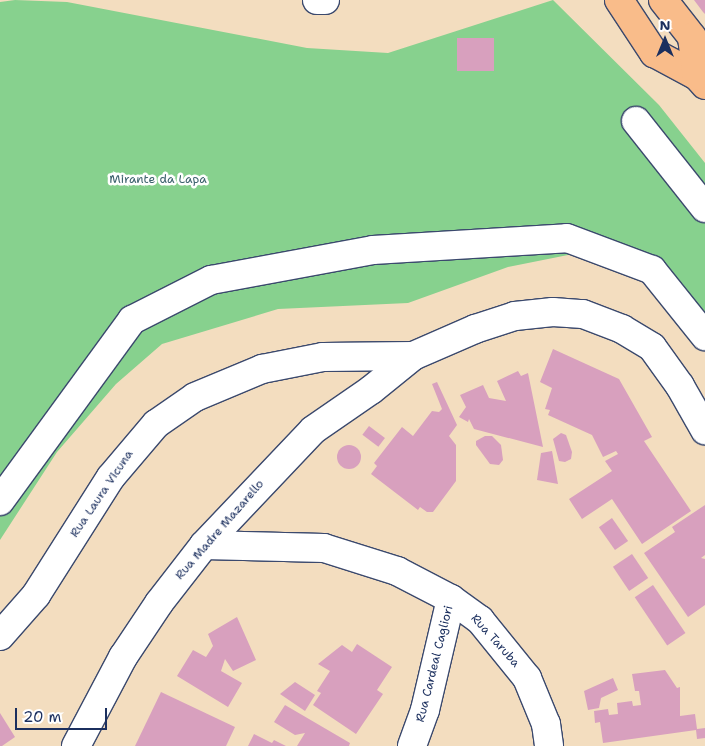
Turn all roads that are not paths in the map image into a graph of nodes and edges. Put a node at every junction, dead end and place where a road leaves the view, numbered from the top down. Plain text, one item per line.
1 (318, 0) edge
2 (325, 0) edge
3 (619, 0) edge
4 (663, 0) edge
5 (701, 81) edge
6 (636, 121) dead end
7 (705, 208) edge
8 (705, 336) edge
9 (413, 356) junction
10 (705, 430) edge
11 (0, 501) edge
12 (204, 545) junction
13 (451, 599) junction
14 (0, 636) edge
15 (76, 746) edge
16 (412, 746) edge
17 (549, 746) edge

1 - 2 street
3 - 5 main road
4 - 5 main road
6 - 7 street
8 - 11 street
9 - 10 street, Rua Laura Vicuna
9 - 12 street, Rua Madre Mazarello
9 - 14 street, Rua Laura Vicuna
12 - 13 street, Rua Cardeal Cagliori
12 - 15 street, Rua Madre Mazarello
13 - 16 street, Rua Cardeal Cagliori
13 - 17 street, Rua Taruba

